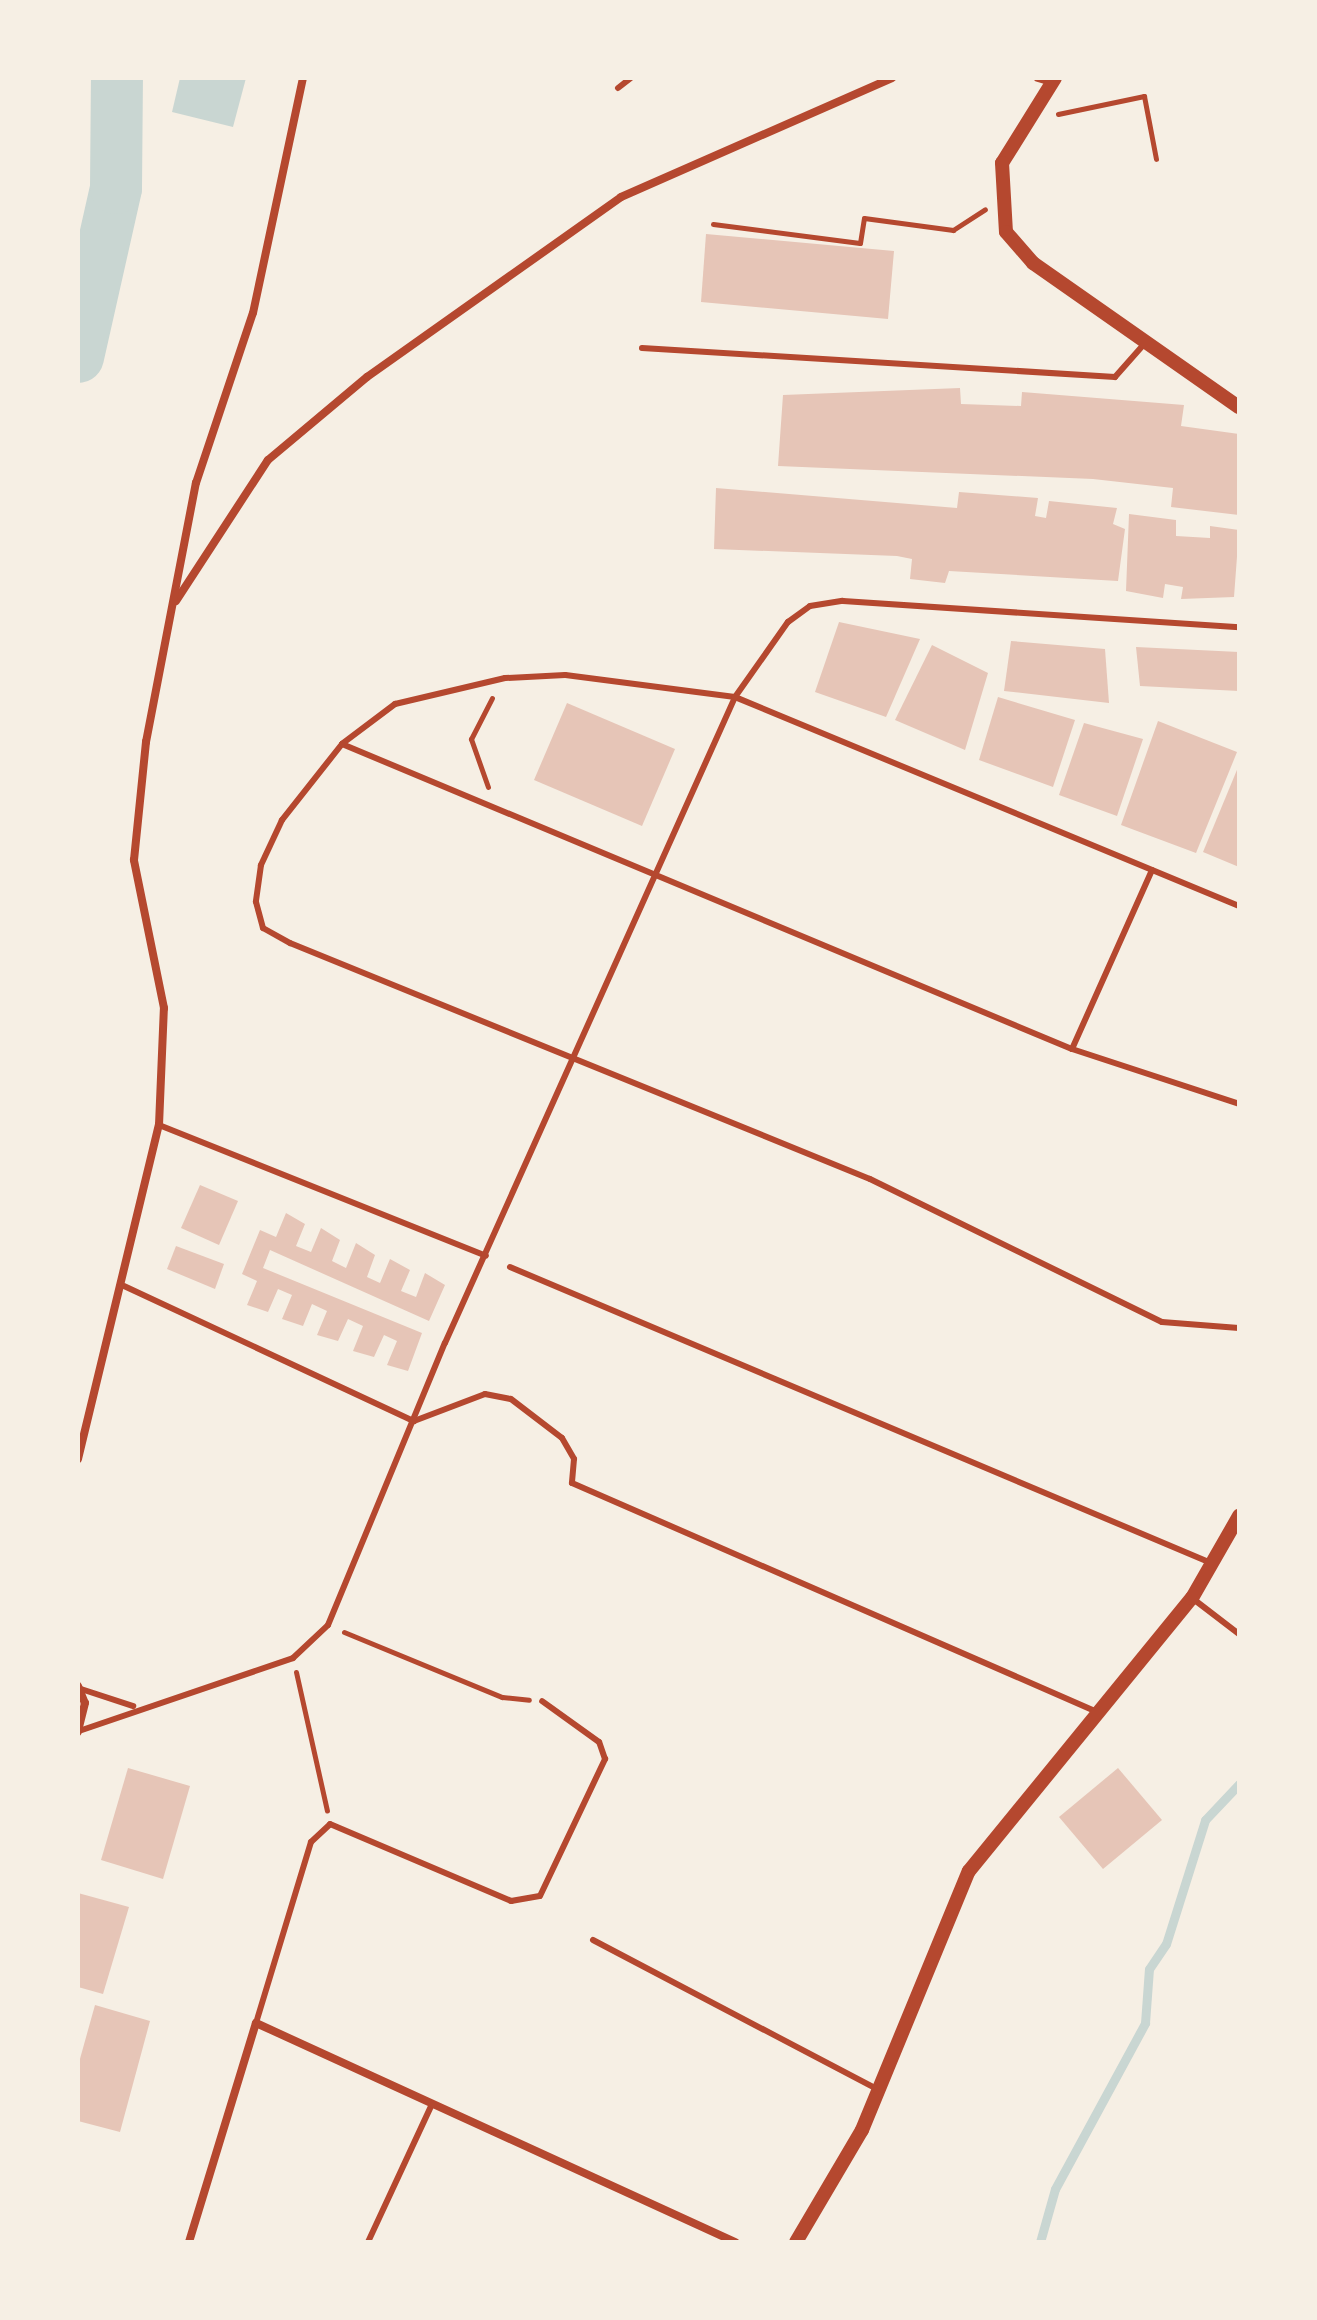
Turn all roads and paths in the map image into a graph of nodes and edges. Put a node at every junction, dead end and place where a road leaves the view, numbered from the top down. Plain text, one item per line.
1 (303, 78) edge
2 (631, 78) edge
3 (892, 78) edge
4 (1048, 79) edge
5 (618, 88) dead end
6 (1026, 120) junction
7 (1156, 159) dead end
8 (999, 200) junction
9 (713, 224) dead end
10 (1146, 342) junction
11 (642, 348) dead end
12 (1239, 407) edge
13 (173, 605) junction
14 (1239, 627) edge
15 (505, 678) junction
16 (735, 697) junction
17 (342, 744) junction
18 (497, 806) junction
19 (1152, 870) junction
20 (660, 873) junction
21 (1239, 906) edge
22 (1072, 1049) junction
23 (576, 1060) junction
24 (1239, 1104) edge
25 (159, 1125) junction
26 (486, 1256) junction
27 (510, 1267) dead end
28 (124, 1286) junction
29 (1239, 1328) edge
30 (414, 1421) junction
31 (78, 1459) edge
32 (1239, 1516) edge
33 (1213, 1564) junction
34 (1192, 1598) junction
35 (328, 1625) junction
36 (1239, 1634) edge
37 (293, 1658) junction
38 (80, 1688) edge
39 (542, 1701) joint
40 (137, 1706) junction
41 (1095, 1711) junction
42 (79, 1731) edge
43 (330, 1824) junction
44 (593, 1940) dead end
45 (256, 2023) junction
46 (879, 2090) junction
47 (432, 2104) junction
48 (189, 2242) edge
49 (368, 2242) edge
50 (735, 2242) edge
51 (796, 2242) edge

1 - 13 street
2 - 5 lane
3 - 13 street
4 - 6 street
6 - 7 path
6 - 8 street
8 - 9 path
8 - 10 street
10 - 11 lane
10 - 12 street
13 - 25 street
14 - 16 lane
15 - 16 lane
15 - 17 lane
15 - 18 path
16 - 19 lane
16 - 20 lane
17 - 18 lane
17 - 23 lane
18 - 20 lane
19 - 21 lane
19 - 22 lane
20 - 22 lane
20 - 23 lane
22 - 24 lane
23 - 26 lane
23 - 29 lane
25 - 26 lane
25 - 28 street
26 - 30 lane
27 - 33 lane
28 - 30 lane
28 - 31 street
30 - 35 lane
30 - 41 lane
32 - 33 street
33 - 34 street
34 - 36 lane
34 - 41 street
35 - 37 lane
35 - 39 path
37 - 40 lane
37 - 43 path
38 - 40 lane
38 - 42 street
39 - 43 lane
40 - 42 lane
41 - 46 street
43 - 45 lane
44 - 46 lane
45 - 47 street
45 - 48 street
46 - 51 street
47 - 49 lane
47 - 50 street

